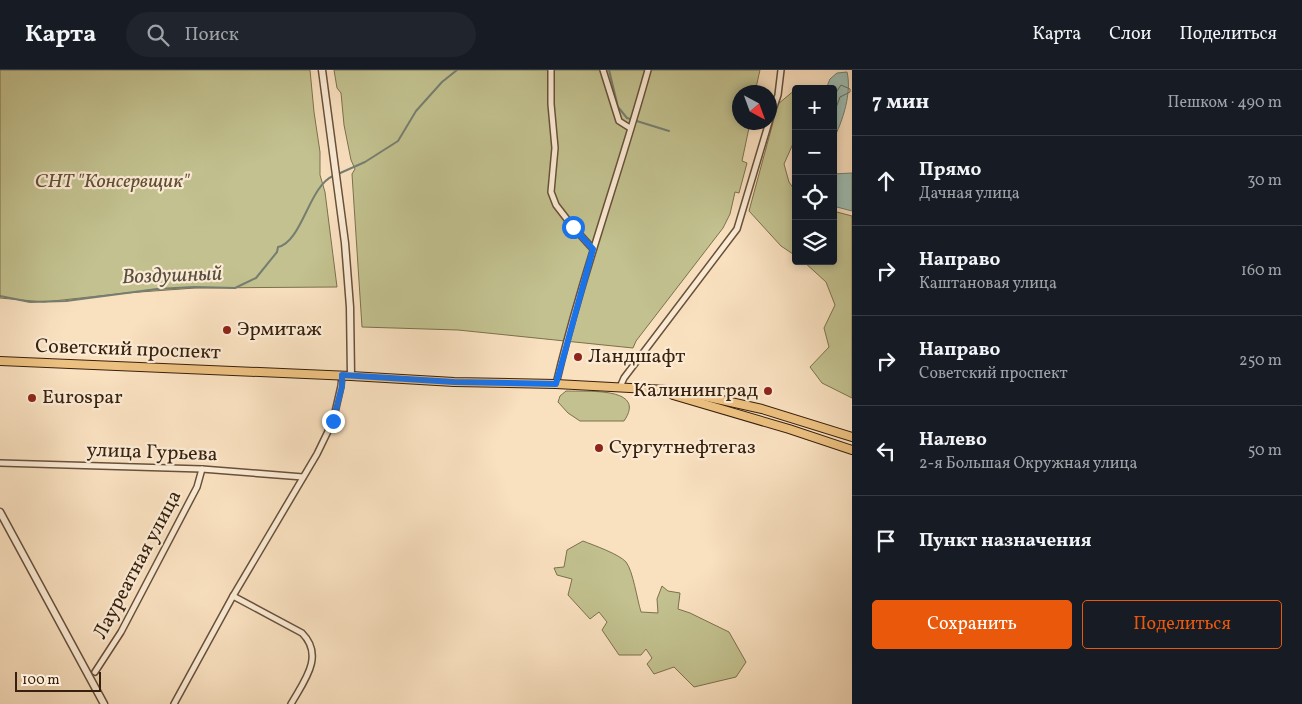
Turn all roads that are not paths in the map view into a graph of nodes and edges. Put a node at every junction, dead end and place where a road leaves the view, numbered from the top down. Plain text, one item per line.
1 (322, 70) edge
2 (551, 70) edge
3 (603, 70) edge
4 (648, 70) edge
5 (781, 70) edge
6 (777, 98) edge
7 (630, 128) junction
8 (767, 130) edge
9 (593, 249) junction
10 (0, 361) edge
11 (342, 375) junction
12 (351, 376) junction
13 (556, 384) junction
14 (620, 387) junction
15 (644, 389) junction
16 (852, 435) edge
17 (852, 450) edge
18 (0, 463) edge
19 (202, 469) junction
20 (304, 477) junction
21 (0, 512) edge
22 (233, 596) junction
23 (95, 672) dead end
24 (104, 704) edge
25 (174, 704) edge
26 (291, 704) edge

1 - 12 street
2 - 9 street
3 - 7 street
4 - 7 street
5 - 6 street
7 - 9 street
8 - 14 street
9 - 13 street
10 - 11 main road, Советский проспект
11 - 12 main road, Советский проспект
11 - 20 street
12 - 13 main road, Советский проспект
13 - 14 main road, Советский проспект
14 - 15 main road, Советский проспект
15 - 16 main road, Советский проспект
15 - 17 main road, Советский проспект
18 - 19 street, улица Гурьева
19 - 20 street, улица Гурьева
19 - 23 street, Лауреатная улица
20 - 22 street
21 - 24 street
22 - 25 street
22 - 26 street

